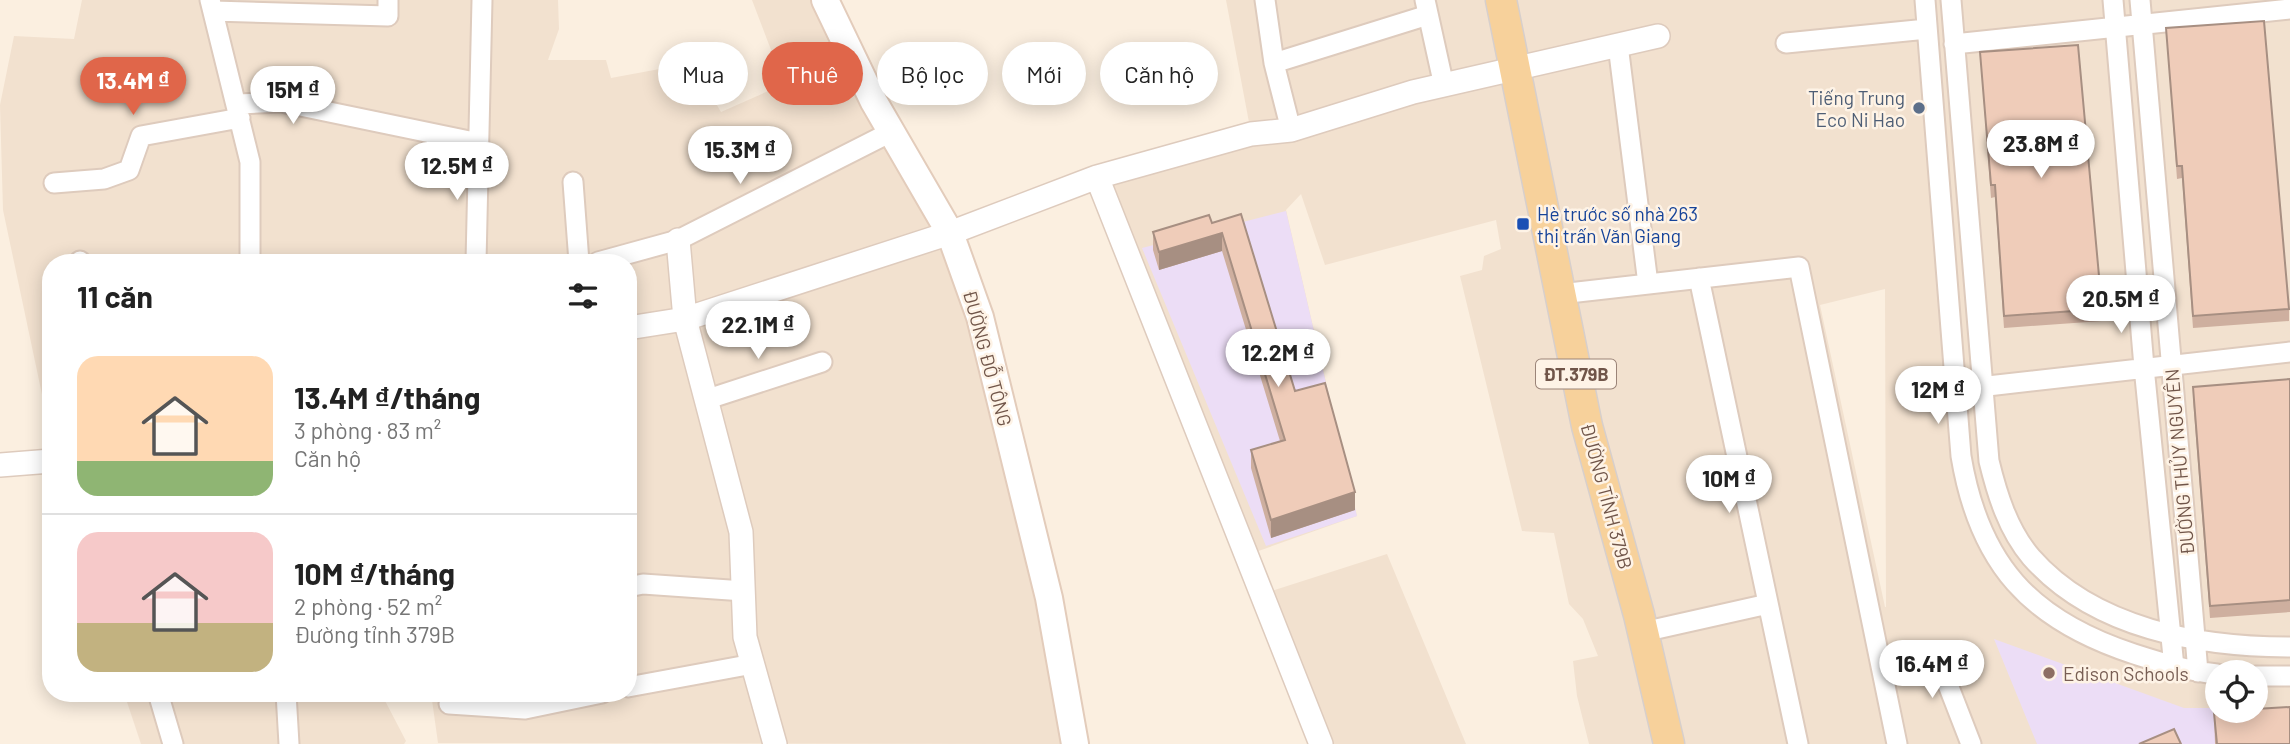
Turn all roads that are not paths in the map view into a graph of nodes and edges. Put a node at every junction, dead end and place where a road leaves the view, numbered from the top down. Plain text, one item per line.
1 (388, 0) edge
2 (482, 0) edge
3 (825, 0) edge
4 (1265, 0) edge
5 (1501, 0) edge
6 (1925, 0) edge
7 (1951, 0) edge
8 (2113, 0) edge
9 (2140, 0) edge
10 (211, 6) edge
11 (1427, 7) edge
12 (2290, 9) edge
13 (2142, 26) junction
14 (2115, 28) junction
15 (1927, 29) junction
16 (1658, 36) dead end
17 (1786, 43) dead end
18 (1954, 44) junction
19 (1618, 45) junction
20 (1274, 63) junction
21 (1515, 69) junction
22 (1444, 86) junction
23 (239, 111) junction
24 (1291, 130) junction
25 (891, 132) junction
26 (479, 143) junction
27 (1097, 177) junction
28 (573, 182) dead end
29 (54, 183) dead end
30 (950, 233) junction
31 (678, 240) junction
32 (250, 254) edge
33 (476, 254) edge
34 (578, 254) edge
35 (627, 254) edge
36 (1699, 278) junction
37 (1648, 284) junction
38 (1560, 294) junction
39 (685, 319) junction
40 (637, 327) edge
41 (2290, 352) edge
42 (822, 362) dead end
43 (2170, 364) junction
44 (2144, 367) junction
45 (1982, 387) junction
46 (1955, 390) junction
47 (708, 399) junction
48 (42, 462) edge
49 (0, 465) edge
50 (637, 585) edge
51 (744, 591) junction
52 (1768, 604) junction
53 (1643, 632) junction
54 (2171, 634) junction
55 (2195, 641) junction
56 (2290, 647) edge
57 (753, 664) junction
58 (2205, 666) edge
59 (2174, 667) junction
60 (1883, 672) junction
61 (2205, 672) edge
62 (2268, 676) edge
63 (2290, 676) edge
64 (637, 685) edge
65 (161, 702) edge
66 (287, 702) edge
67 (559, 702) edge
68 (449, 704) dead end
69 (173, 744) edge
70 (289, 744) edge
71 (775, 744) edge
72 (1075, 744) edge
73 (1321, 744) edge
74 (1669, 744) edge
75 (1798, 744) edge
76 (1898, 744) edge
77 (1971, 744) edge

1 - 10 street
2 - 26 street
3 - 25 main road, ĐƯỜNG ĐỖ TÔNG
4 - 20 street
5 - 21 main road, ĐƯỜNG TỈNH 379B / ĐT.379B
6 - 15 street
7 - 18 street
8 - 14 street, ĐƯỜNG THỦY NGUYÊN
9 - 13 street, ĐƯỜNG THỦY NGUYÊN
10 - 23 street
11 - 20 street
11 - 22 street
12 - 13 street
13 - 14 street
13 - 43 street, ĐƯỜNG THỦY NGUYÊN
14 - 18 street
14 - 44 street, ĐƯỜNG THỦY NGUYÊN
15 - 17 street
15 - 46 street
16 - 19 street
18 - 45 street
19 - 21 street
19 - 37 street
20 - 24 street
21 - 22 street
21 - 38 main road, ĐƯỜNG TỈNH 379B / ĐT.379B
22 - 24 street
23 - 26 street
23 - 29 street
23 - 32 street
24 - 27 street
25 - 30 main road, ĐƯỜNG ĐỖ TÔNG
25 - 31 street
26 - 33 street
27 - 30 street
27 - 73 street
28 - 34 street
30 - 39 street
30 - 72 main road, ĐƯỜNG ĐỖ TÔNG
31 - 35 street
31 - 39 street
36 - 37 street
36 - 52 street
36 - 60 street
37 - 38 street
38 - 53 main road, ĐƯỜNG TỈNH 379B / ĐT.379B
39 - 40 street
39 - 47 street
41 - 43 street
42 - 47 street
43 - 44 street
43 - 55 street, ĐƯỜNG THỦY NGUYÊN
44 - 45 street
44 - 54 street, ĐƯỜNG THỦY NGUYÊN
45 - 46 street
45 - 54 street
46 - 59 street
47 - 51 street
48 - 49 street
50 - 51 street
51 - 57 street
52 - 53 street
52 - 75 street
53 - 74 main road, ĐƯỜNG TỈNH 379B / ĐT.379B
54 - 55 street
54 - 59 street, ĐƯỜNG THỦY NGUYÊN
55 - 56 street
55 - 58 street, ĐƯỜNG THỦY NGUYÊN
57 - 64 street
57 - 71 street
59 - 61 street
60 - 76 street
60 - 77 street
62 - 63 street
65 - 69 street
66 - 70 street
67 - 68 street

